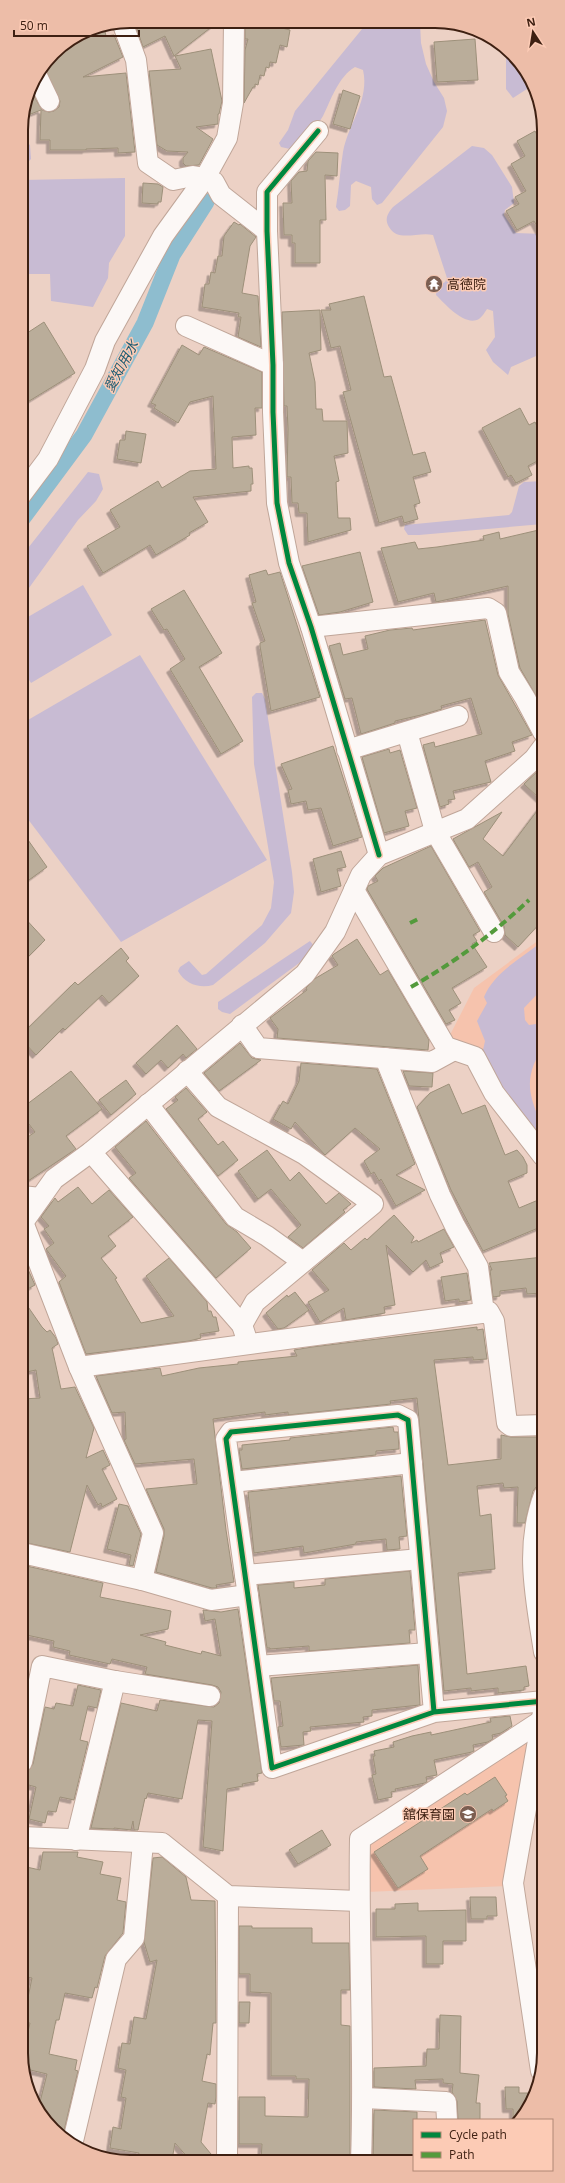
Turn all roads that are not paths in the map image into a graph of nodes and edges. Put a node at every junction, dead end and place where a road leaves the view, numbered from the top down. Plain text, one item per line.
1 (124, 28) edge
2 (234, 28) edge
3 (40, 83) edge
4 (49, 101) dead end
5 (318, 131) dead end
6 (205, 178) junction
7 (267, 231) junction
8 (186, 326) dead end
9 (273, 365) junction
10 (28, 485) edge
11 (311, 627) junction
12 (458, 716) dead end
13 (537, 720) edge
14 (407, 732) junction
15 (347, 750) junction
16 (537, 755) edge
17 (435, 831) junction
18 (379, 855) junction
19 (354, 890) junction
20 (494, 932) dead end
21 (242, 1025) junction
22 (454, 1050) junction
23 (385, 1058) junction
24 (187, 1071) junction
25 (148, 1104) junction
26 (537, 1148) edge
27 (91, 1152) junction
28 (31, 1197) edge
29 (28, 1238) edge
30 (303, 1262) junction
31 (484, 1313) junction
32 (245, 1334) junction
33 (79, 1367) junction
34 (537, 1425) edge
35 (412, 1463) junction
36 (232, 1482) junction
37 (537, 1512) edge
38 (28, 1553) edge
39 (420, 1559) junction
40 (245, 1575) junction
41 (142, 1580) junction
42 (248, 1595) junction
43 (537, 1607) edge
44 (428, 1653) junction
45 (258, 1666) junction
46 (115, 1681) junction
47 (210, 1696) dead end
48 (537, 1710) edge
49 (434, 1712) junction
50 (537, 1714) edge
51 (28, 1733) edge
52 (537, 1743) edge
53 (28, 1837) edge
54 (76, 1840) junction
55 (143, 1843) junction
56 (228, 1896) junction
57 (359, 1900) junction
58 (537, 2045) edge
59 (364, 2098) junction
60 (447, 2119) edge
61 (74, 2138) edge
62 (227, 2155) edge
63 (361, 2155) edge

1 - 6 street
2 - 6 street
3 - 4 street
5 - 7 street
6 - 7 street
6 - 10 street
7 - 9 street
8 - 9 street
9 - 11 street
11 - 13 street
11 - 15 street
12 - 14 street
14 - 15 street
14 - 17 street
15 - 18 street
16 - 17 street
17 - 18 street
17 - 20 street
18 - 19 street
19 - 21 street
19 - 22 street
21 - 23 street
21 - 24 street
22 - 23 street
22 - 26 street
23 - 31 street
24 - 25 street
24 - 30 street
25 - 27 street
25 - 30 street
27 - 28 street
27 - 32 street
29 - 33 street
30 - 32 street
31 - 32 street
31 - 34 street
32 - 33 street
33 - 41 street
35 - 36 street
35 - 36 street
35 - 39 street
36 - 40 street
37 - 43 street
38 - 41 street
39 - 40 street
39 - 44 street
40 - 42 street
41 - 42 street
42 - 45 street
44 - 45 street
44 - 49 street
45 - 49 street
46 - 47 street
46 - 51 street
46 - 54 street
48 - 49 street
50 - 57 street
52 - 58 street
53 - 54 street
54 - 55 street
55 - 56 street
55 - 61 street
56 - 57 street
56 - 62 street
57 - 59 street
59 - 60 street
59 - 63 street

